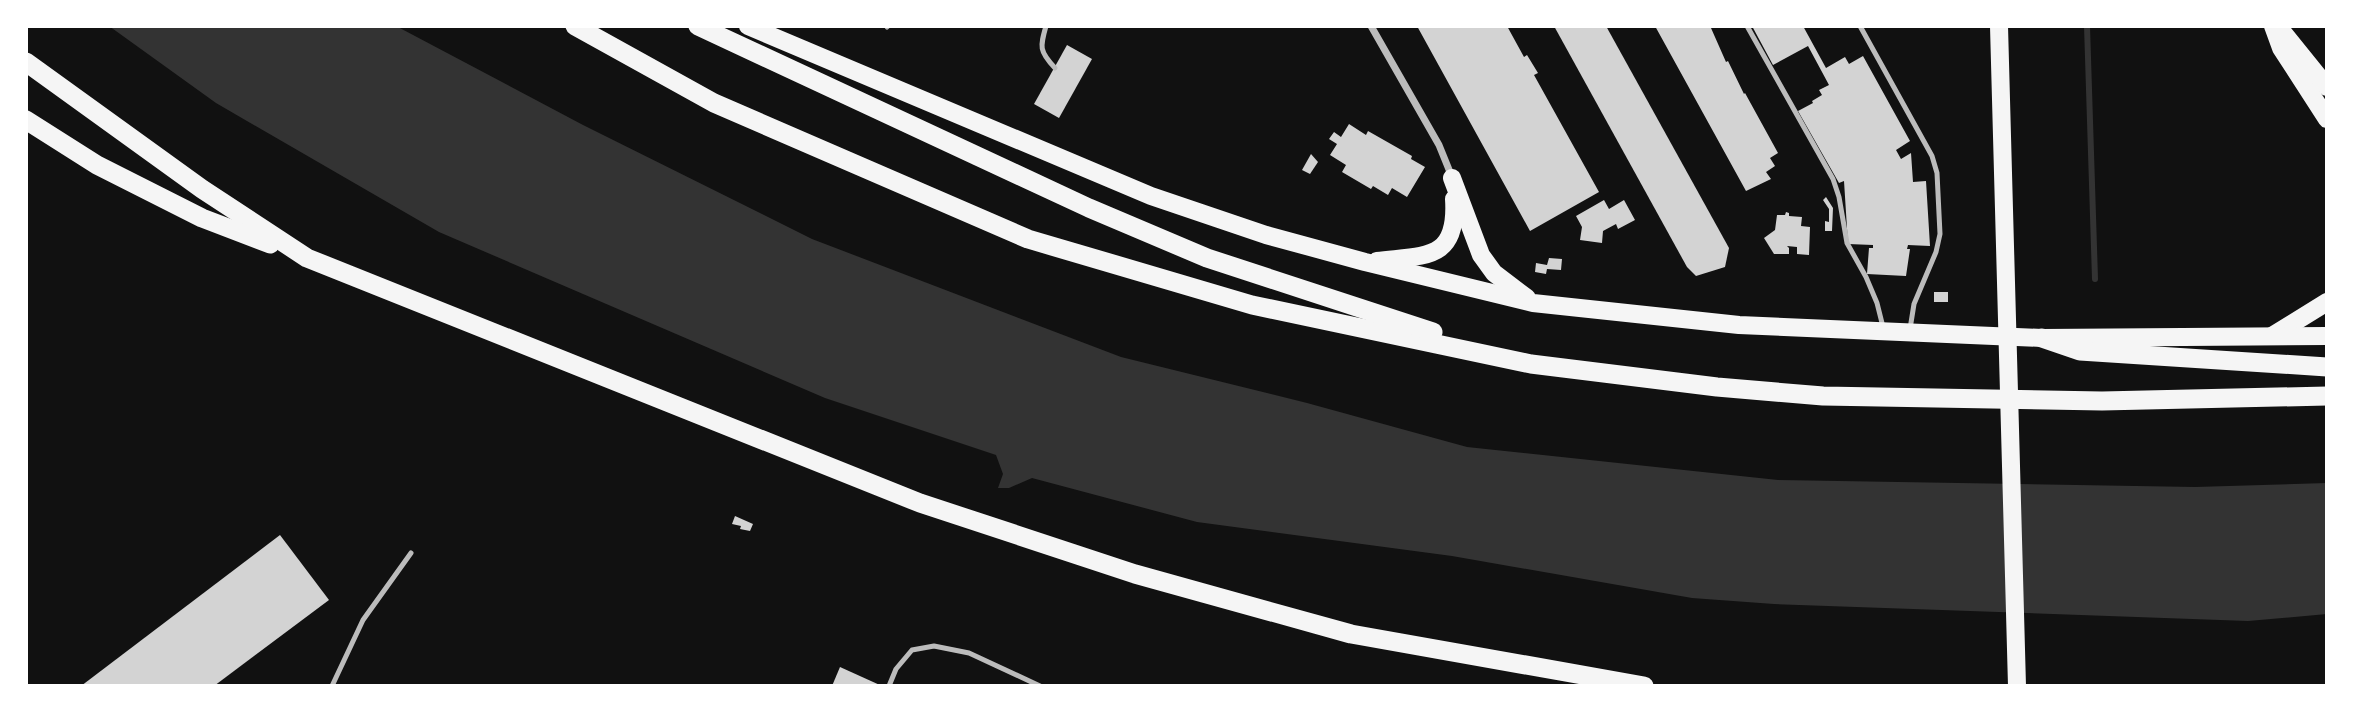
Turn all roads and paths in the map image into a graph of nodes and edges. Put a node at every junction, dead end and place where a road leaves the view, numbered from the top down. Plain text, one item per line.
1 (575, 26) edge
2 (698, 26) edge
3 (748, 26) edge
4 (1046, 26) edge
5 (1371, 26) edge
6 (1747, 26) edge
7 (1860, 26) edge
8 (1999, 26) edge
9 (2276, 26) edge
10 (26, 62) edge
11 (1055, 68) dead end
12 (2327, 87) edge
13 (2327, 119) edge
14 (26, 120) edge
15 (1452, 178) junction
16 (307, 258) junction
17 (1365, 262) junction
18 (2327, 302) edge
19 (1533, 303) junction
20 (1884, 331) junction
21 (1910, 332) junction
22 (2272, 336) junction
23 (2327, 336) edge
24 (2042, 338) junction
25 (1531, 364) junction
26 (2327, 367) edge
27 (2327, 396) edge
28 (411, 553) dead end
29 (332, 686) edge
30 (889, 686) edge
31 (1040, 686) edge
32 (1644, 686) edge
33 (2017, 686) edge

1 - 25 highway
2 - 25 highway
3 - 17 main road
4 - 11 lane
5 - 15 street
6 - 20 lane
7 - 21 lane
8 - 33 main road
9 - 12 main road
9 - 13 main road
10 - 16 highway
14 - 16 highway
15 - 17 main road
15 - 19 main road
16 - 32 highway
17 - 19 main road
18 - 22 main road
19 - 20 main road
20 - 21 main road
21 - 24 main road
22 - 23 main road
22 - 24 main road
24 - 26 highway
25 - 27 highway
28 - 29 lane
30 - 31 lane

